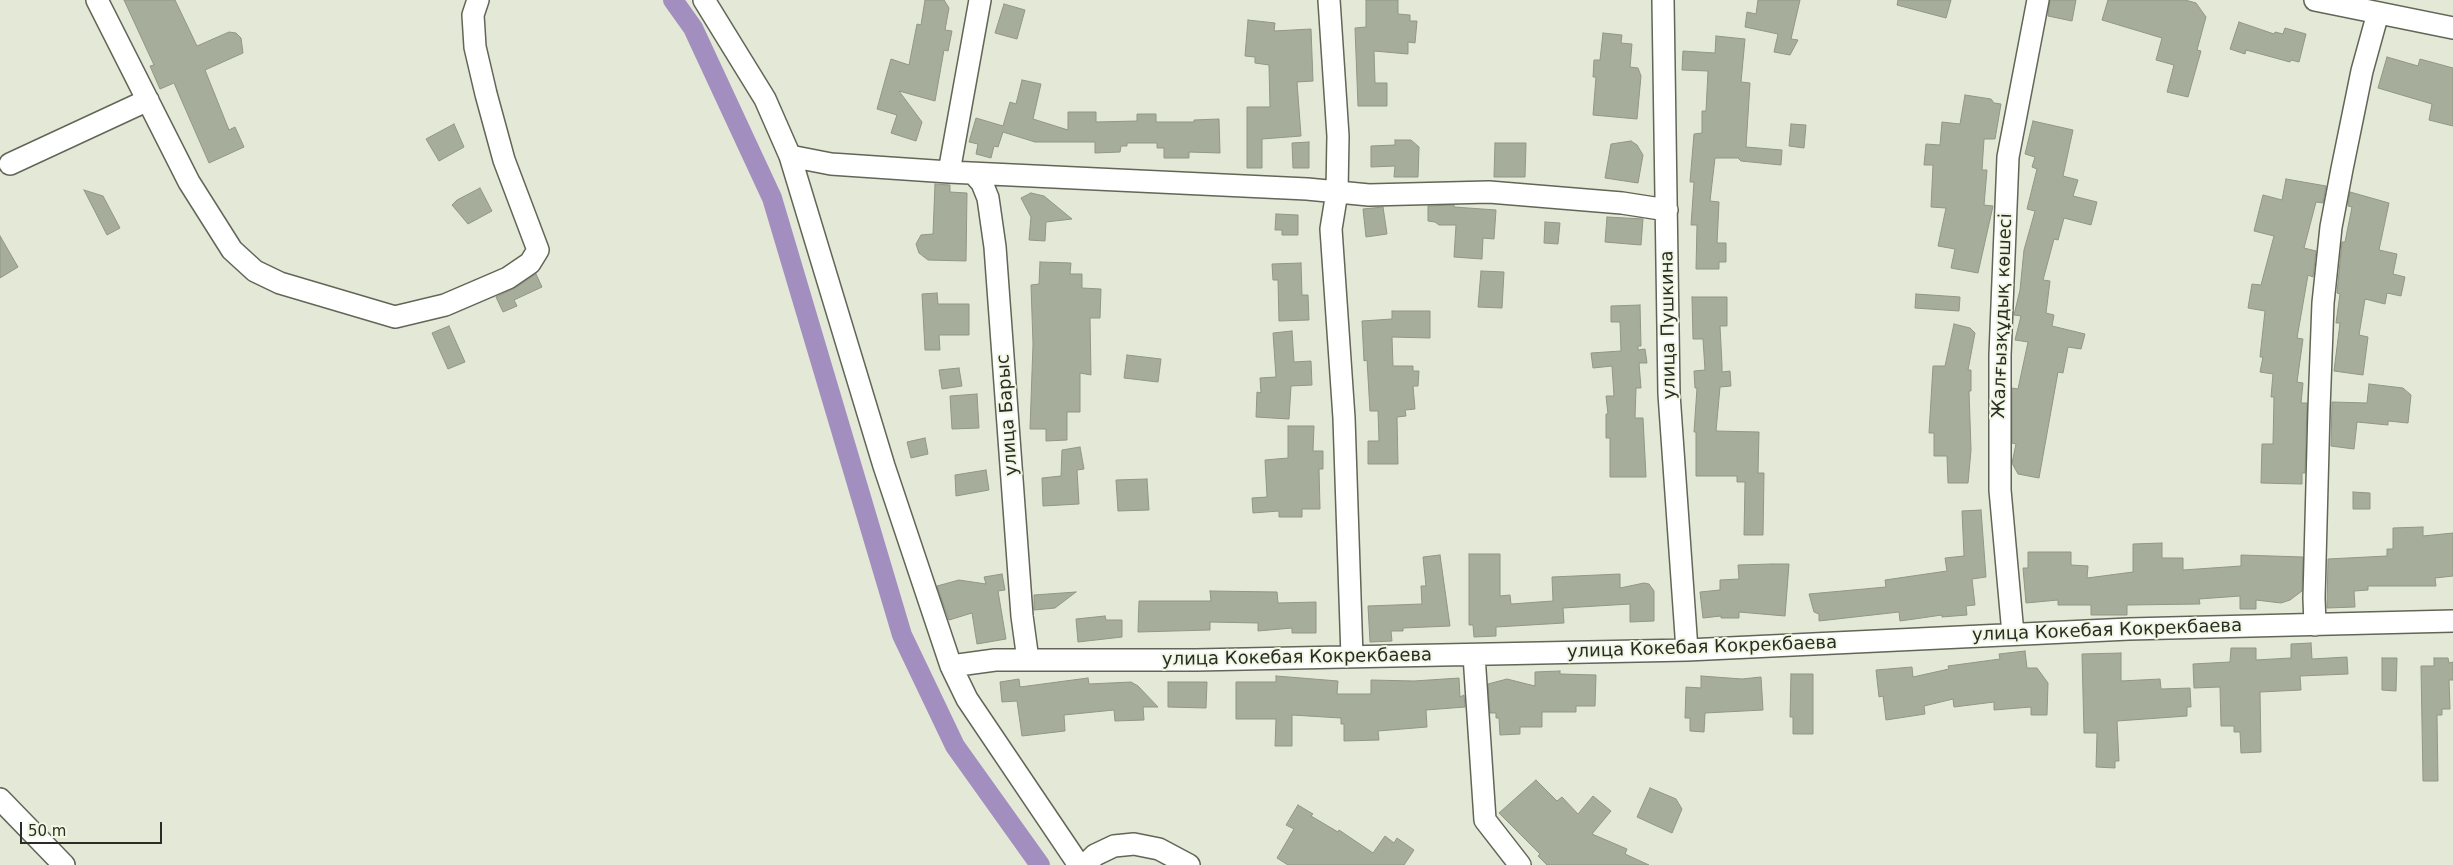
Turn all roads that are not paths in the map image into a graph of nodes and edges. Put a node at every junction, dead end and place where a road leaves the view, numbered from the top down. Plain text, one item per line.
1 (98, 0) edge
2 (478, 0) edge
3 (704, 0) edge
4 (980, 0) edge
5 (1328, 0) edge
6 (1663, 0) edge
7 (2038, 0) edge
8 (2315, 0) edge
9 (2378, 13) junction
10 (2453, 28) edge
11 (148, 100) junction
12 (790, 156) junction
13 (10, 164) dead end
14 (949, 172) junction
15 (974, 174) junction
16 (1337, 192) junction
17 (1667, 210) junction
18 (2453, 621) edge
19 (2315, 625) junction
20 (2014, 634) junction
21 (1687, 650) junction
22 (1474, 655) junction
23 (1352, 657) junction
24 (1028, 660) junction
25 (951, 666) junction
26 (0, 799) edge
27 (64, 865) edge
28 (1079, 865) edge
29 (1085, 865) edge
30 (1189, 865) edge
31 (1520, 865) edge

1 - 11 street
2 - 11 street
3 - 12 street
4 - 14 street
5 - 16 street
6 - 17 street, улица Пушкина
7 - 20 street, Жалғызқұдық көшесі
8 - 9 street
9 - 10 street
9 - 19 street
11 - 13 street
12 - 14 street
12 - 25 street
14 - 15 street
15 - 16 street
15 - 24 street, улица Барыс
16 - 17 street
16 - 23 street
17 - 21 street, улица Пушкина
18 - 19 street, улица Кокебая Кокрекбаева
19 - 20 street, улица Кокебая Кокрекбаева
20 - 21 street, улица Кокебая Кокрекбаева
21 - 22 street, улица Кокебая Кокрекбаева
22 - 23 street, улица Кокебая Кокрекбаева
22 - 31 street
23 - 24 street, улица Кокебая Кокрекбаева
24 - 25 street, улица Кокебая Кокрекбаева
25 - 28 street
26 - 27 street
29 - 30 street

